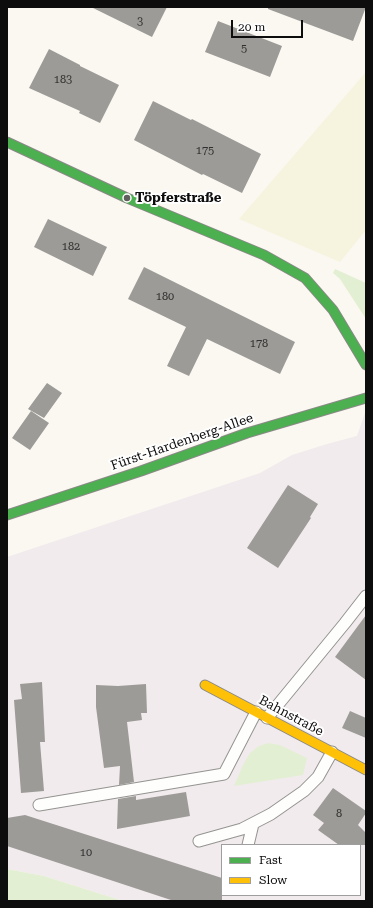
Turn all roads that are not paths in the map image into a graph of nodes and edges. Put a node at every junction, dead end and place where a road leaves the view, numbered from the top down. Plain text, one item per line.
1 (7, 142) edge
2 (366, 365) edge
3 (366, 398) edge
4 (7, 515) edge
5 (366, 596) edge
6 (205, 685) dead end
7 (256, 712) junction
8 (267, 718) junction
9 (332, 752) junction
10 (366, 770) edge
11 (39, 805) dead end
12 (253, 824) junction
13 (199, 840) dead end
14 (248, 844) edge

1 - 2 street
3 - 4 street, Fürst-Hardenberg-Allee
5 - 8 lane
6 - 7 street, Bahnstraße
7 - 8 street, Bahnstraße
7 - 11 lane
8 - 9 street, Bahnstraße
9 - 10 street, Bahnstraße
9 - 12 lane
12 - 13 lane
12 - 14 lane

